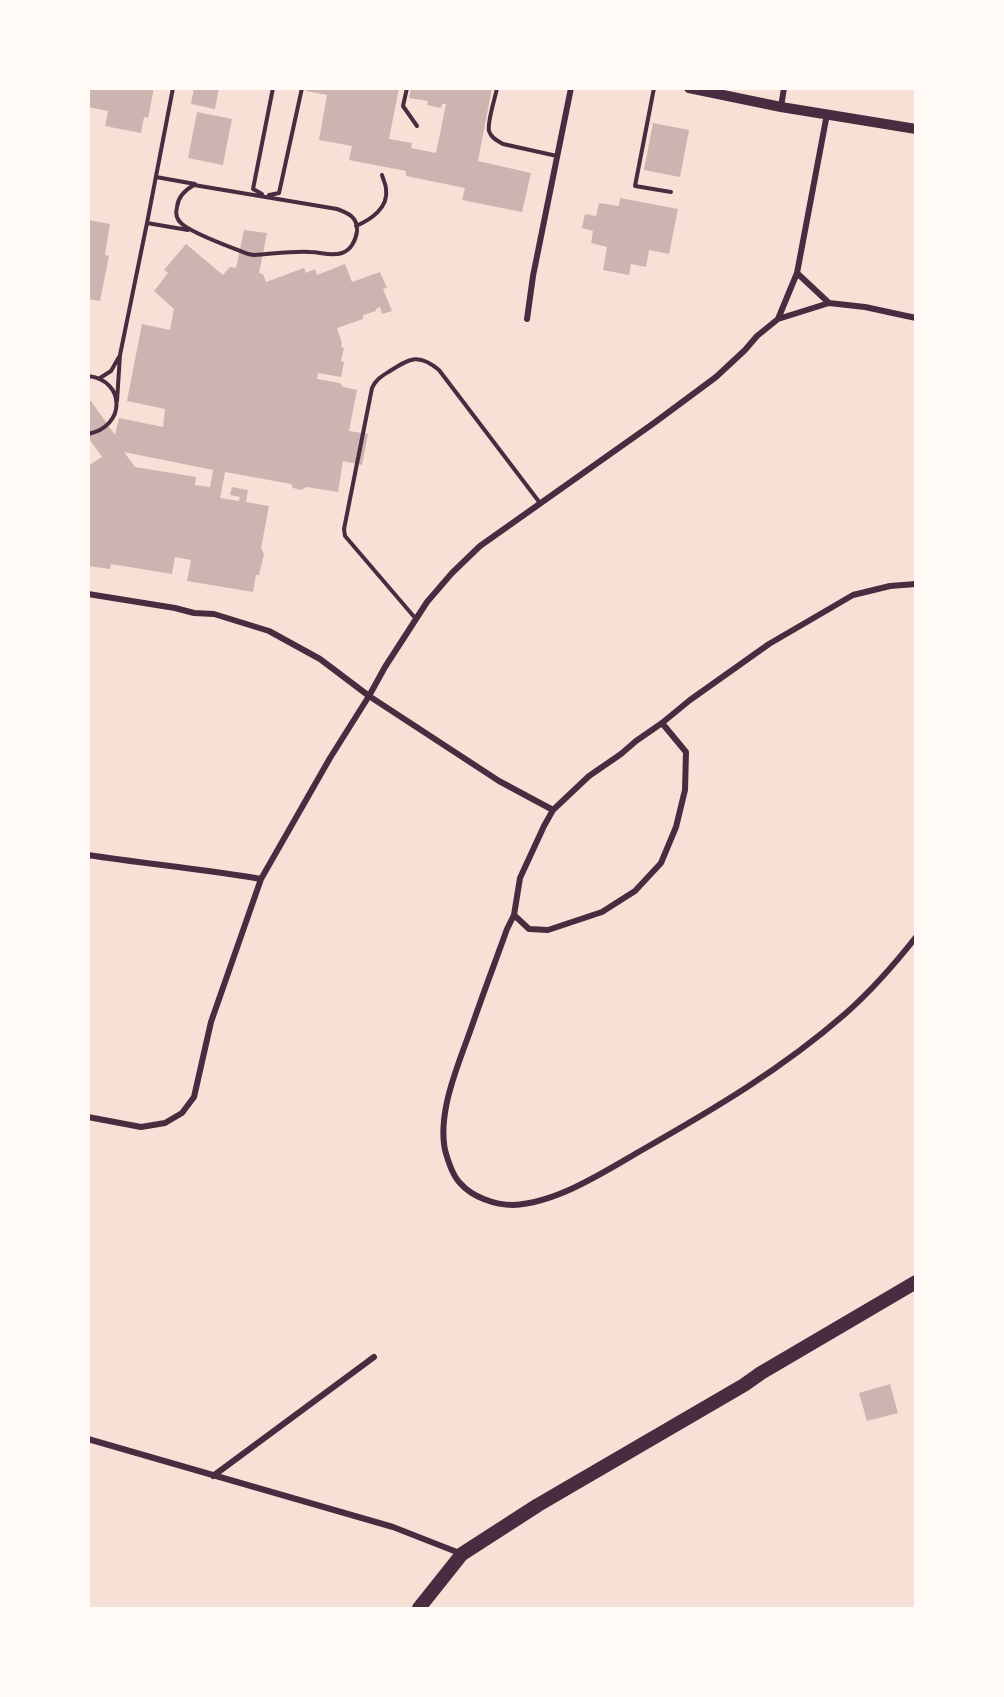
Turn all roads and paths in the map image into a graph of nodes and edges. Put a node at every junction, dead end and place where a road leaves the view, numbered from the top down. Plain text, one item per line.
1 (173, 88) edge
2 (273, 88) edge
3 (302, 88) edge
4 (407, 88) edge
5 (497, 88) edge
6 (572, 88) edge
7 (654, 88) edge
8 (689, 88) edge
9 (784, 88) edge
10 (781, 107) junction
11 (827, 114) junction
12 (417, 126) dead end
13 (915, 129) edge
14 (558, 157) junction
15 (382, 175) dead end
16 (156, 177) junction
17 (202, 186) junction
18 (671, 192) dead end
19 (265, 196) junction
20 (147, 223) junction
21 (356, 226) junction
22 (192, 231) junction
23 (797, 273) junction
24 (829, 303) junction
25 (915, 318) edge
26 (527, 319) dead end
27 (778, 319) junction
28 (120, 355) junction
29 (88, 376) edge
30 (100, 378) junction
31 (117, 402) junction
32 (88, 434) edge
33 (541, 503) junction
34 (915, 584) edge
35 (88, 594) edge
36 (416, 618) junction
37 (369, 696) junction
38 (662, 723) junction
39 (553, 810) junction
40 (88, 855) edge
41 (261, 879) junction
42 (514, 915) junction
43 (915, 937) edge
44 (88, 1117) edge
45 (915, 1282) edge
46 (374, 1357) dead end
47 (88, 1439) edge
48 (213, 1476) junction
49 (462, 1554) junction
50 (419, 1608) edge

1 - 16 lane
2 - 19 lane
3 - 19 lane
4 - 12 lane
5 - 14 lane
6 - 14 street
7 - 18 lane
8 - 10 street
9 - 10 street
10 - 11 street
11 - 13 street
11 - 23 street
14 - 26 street
15 - 21 lane
16 - 17 lane
16 - 20 lane
17 - 19 lane
17 - 22 lane
19 - 21 lane
20 - 22 lane
20 - 28 lane
21 - 22 lane
23 - 24 street
23 - 27 street
24 - 25 street
24 - 27 street
27 - 33 street
28 - 30 lane
28 - 31 lane
29 - 30 lane
30 - 31 lane
31 - 32 lane
33 - 36 street
33 - 36 lane
34 - 38 street
35 - 37 street
36 - 37 street
37 - 39 street
37 - 41 street
38 - 39 street
38 - 42 street
39 - 42 street
40 - 41 street
41 - 44 street
42 - 43 street
45 - 49 main road
46 - 48 street
47 - 48 street
48 - 49 street
49 - 50 main road

